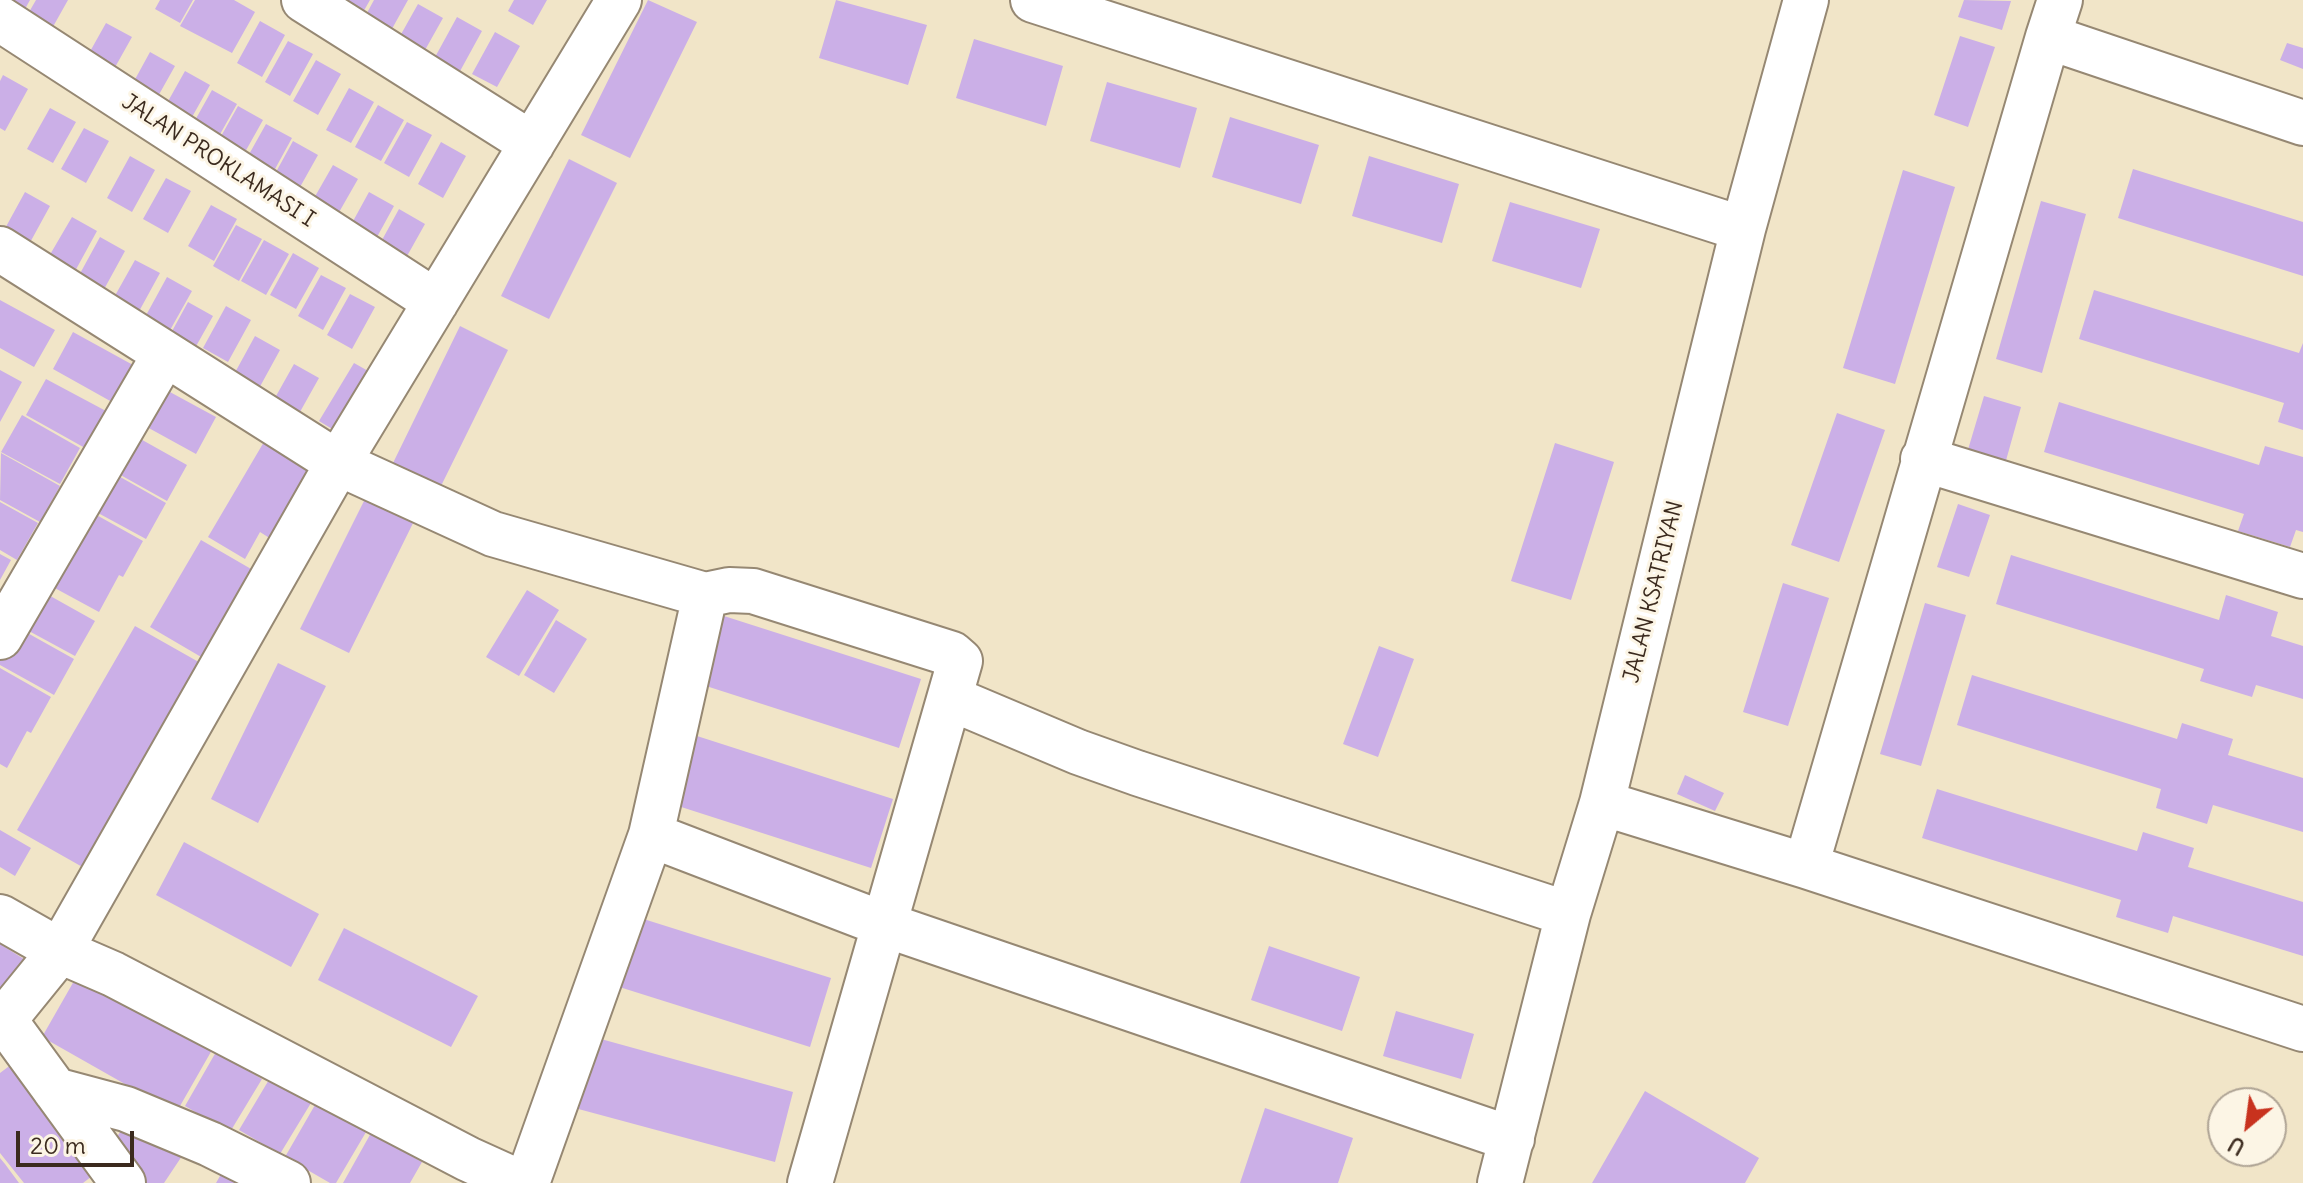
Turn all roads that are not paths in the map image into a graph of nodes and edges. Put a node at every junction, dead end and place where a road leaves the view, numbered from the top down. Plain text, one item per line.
1 (304, 0) edge
2 (619, 0) edge
3 (1806, 0) edge
4 (1039, 1) edge
5 (0, 19) edge
6 (2054, 19) edge
7 (2303, 123) edge
8 (532, 144) junction
9 (1743, 229) junction
10 (3, 259) edge
11 (436, 302) junction
12 (165, 354) junction
13 (1923, 459) junction
14 (338, 463) junction
15 (2303, 576) edge
16 (705, 595) junction
17 (0, 637) edge
18 (950, 698) junction
19 (1602, 803) junction
20 (651, 835) junction
21 (1806, 866) junction
22 (1568, 914) junction
23 (0, 917) edge
24 (883, 924) junction
25 (60, 951) junction
26 (2, 1023) edge
27 (2303, 1029) edge
28 (55, 1090) junction
29 (1512, 1139) junction
30 (454, 1171) edge
31 (123, 1183) edge
32 (288, 1183) edge
33 (524, 1183) edge
34 (810, 1183) edge
35 (1500, 1183) edge

1 - 8 street
2 - 8 street
3 - 9 street, JALAN KSATRIYAN
4 - 9 street
5 - 11 street, JALAN PROKLAMASI I
6 - 7 street
6 - 13 street
8 - 11 street
9 - 19 street, JALAN KSATRIYAN
10 - 12 street
11 - 14 street
12 - 14 street
12 - 17 street
13 - 15 street
13 - 21 street
14 - 16 street
14 - 25 street
16 - 18 street
16 - 20 street
18 - 22 street
18 - 24 street
19 - 21 street
19 - 22 street, JALAN KSATRIYAN
20 - 24 street
20 - 33 street
21 - 27 street
22 - 29 street, JALAN KSATRIYAN
23 - 25 street
24 - 29 street
24 - 34 street
25 - 26 street
25 - 30 street
26 - 28 street
28 - 31 street
28 - 32 street
29 - 35 street, JALAN KSATRIYAN
30 - 33 street

